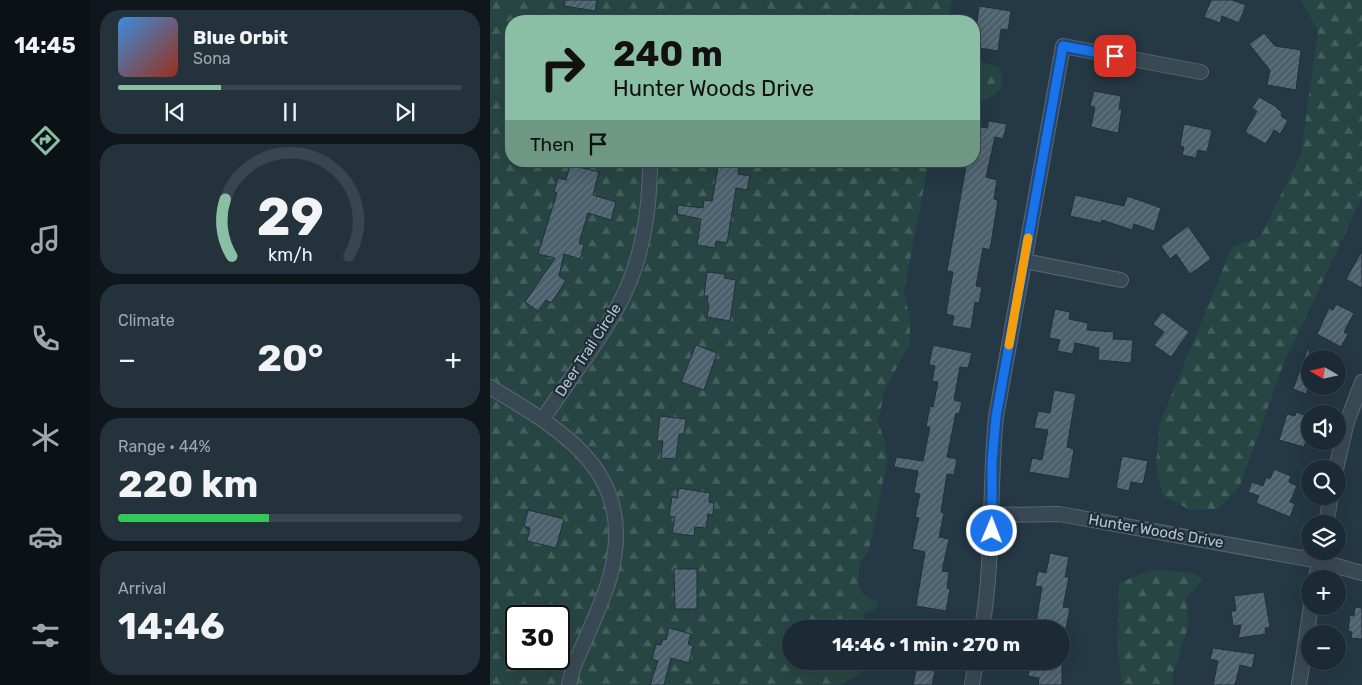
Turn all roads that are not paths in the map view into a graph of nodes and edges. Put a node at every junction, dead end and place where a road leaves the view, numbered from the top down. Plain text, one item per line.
1 (1201, 72) dead end
2 (650, 167) edge
3 (1024, 261) junction
4 (1121, 280) dead end
5 (1362, 382) edge
6 (490, 387) edge
7 (543, 419) junction
8 (1338, 460) edge
9 (992, 515) junction
10 (1301, 553) edge
11 (1330, 560) edge
12 (1362, 572) edge
13 (1310, 615) edge
14 (983, 620) edge
15 (974, 670) edge
16 (569, 685) edge
17 (972, 685) edge
18 (1298, 685) edge

1 - 3 street
2 - 7 street, Deer Trail Circle
3 - 4 street
3 - 9 street
5 - 8 street
6 - 7 street
7 - 16 street
9 - 10 street, Hunter Woods Drive
9 - 14 street
11 - 12 street, Hunter Woods Drive
13 - 18 street
15 - 17 street

